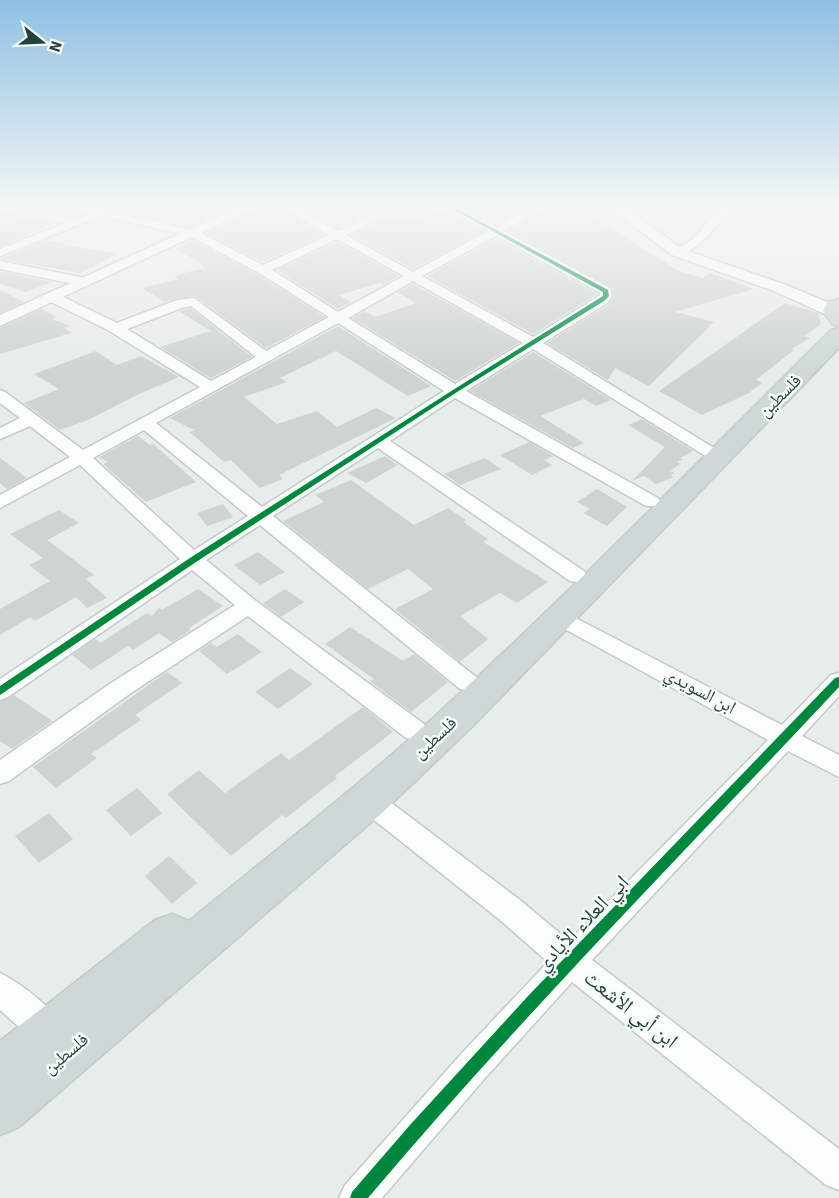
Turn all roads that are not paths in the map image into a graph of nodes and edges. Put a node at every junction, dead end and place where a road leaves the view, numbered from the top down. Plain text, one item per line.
1 (129, 262) edge
2 (248, 262) edge
3 (280, 262) edge
4 (385, 262) edge
5 (438, 262) edge
6 (552, 262) edge
7 (714, 262) edge
8 (721, 262) edge
9 (0, 265) edge
10 (263, 270) junction
11 (411, 277) junction
12 (84, 282) junction
13 (52, 297) junction
14 (339, 317) junction
15 (838, 317) edge
16 (0, 321) edge
17 (117, 328) junction
18 (532, 342) junction
19 (264, 356) junction
20 (209, 386) junction
21 (455, 391) junction
22 (0, 395) edge
23 (32, 420) junction
24 (144, 422) junction
25 (0, 434) edge
26 (379, 441) junction
27 (712, 452) junction
28 (81, 457) junction
29 (652, 501) junction
30 (0, 502) edge
31 (263, 516) junction
32 (613, 553) junction
33 (193, 560) junction
34 (577, 576) junction
35 (249, 606) junction
36 (560, 617) junction
37 (839, 681) edge
38 (468, 683) junction
39 (0, 691) edge
40 (415, 731) junction
41 (786, 737) junction
42 (839, 767) edge
43 (0, 774) edge
44 (368, 800) junction
45 (569, 961) junction
46 (0, 989) edge
47 (51, 1033) junction
48 (0, 1074) edge
49 (0, 1108) edge
50 (839, 1173) edge
51 (358, 1198) edge

1 - 12 street
2 - 10 street
3 - 10 street
4 - 11 street
5 - 11 street
6 - 18 street
7 - 15 street
8 - 15 street
9 - 12 street
10 - 14 street
11 - 14 street
11 - 18 street
12 - 13 street
13 - 16 street
13 - 17 street
14 - 19 street
14 - 21 street
15 - 27 main road, فلسطين
17 - 19 street
17 - 20 street
18 - 21 street
18 - 27 street
19 - 20 street
20 - 24 street
21 - 26 street
21 - 29 street
22 - 23 street
23 - 25 street
23 - 28 street
24 - 28 street
24 - 31 street
26 - 31 street
26 - 34 street
27 - 29 main road, فلسطين
27 - 32 main road, فلسطين
28 - 30 street
28 - 33 street
29 - 32 main road, فلسطين
31 - 33 street
31 - 38 street
32 - 34 main road, فلسطين
32 - 36 main road, فلسطين
33 - 35 street
33 - 39 street
34 - 38 main road, فلسطين
35 - 40 street
35 - 43 street
36 - 41 street, ابن السويدي
36 - 44 main road, فلسطين
37 - 41 street, ابي العلاء الأيادي
38 - 40 main road, فلسطين
40 - 47 main road, فلسطين
41 - 42 street, ابن السويدي
41 - 45 street, ابي العلاء الأيادي
44 - 45 street, ابن أبي الأشعث
44 - 49 main road, فلسطين
45 - 50 street, ابن أبي الأشعث
45 - 51 street, ابي العلاء الأيادي
46 - 47 street
47 - 48 main road, فلسطين

